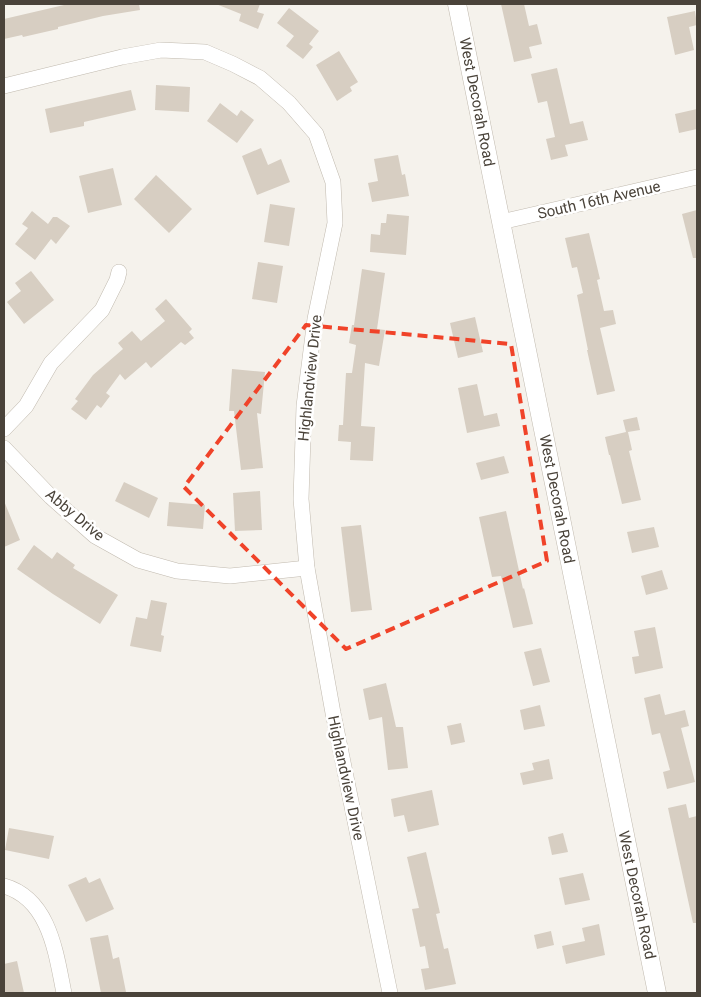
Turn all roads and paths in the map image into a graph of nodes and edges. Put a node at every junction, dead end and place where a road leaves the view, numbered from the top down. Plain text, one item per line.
1 (457, 4) edge
2 (4, 86) edge
3 (697, 177) edge
4 (501, 222) junction
5 (119, 272) dead end
6 (4, 429) edge
7 (4, 448) edge
8 (307, 568) junction
9 (4, 886) edge
10 (64, 993) edge
11 (390, 993) edge
12 (657, 993) edge

1 - 4 street, West Decorah Road
2 - 8 street, Highlandview Drive
3 - 4 street, South 16th Avenue
4 - 12 street, West Decorah Road
5 - 6 street
7 - 8 street, Abby Drive
8 - 11 street, Highlandview Drive
9 - 10 street

